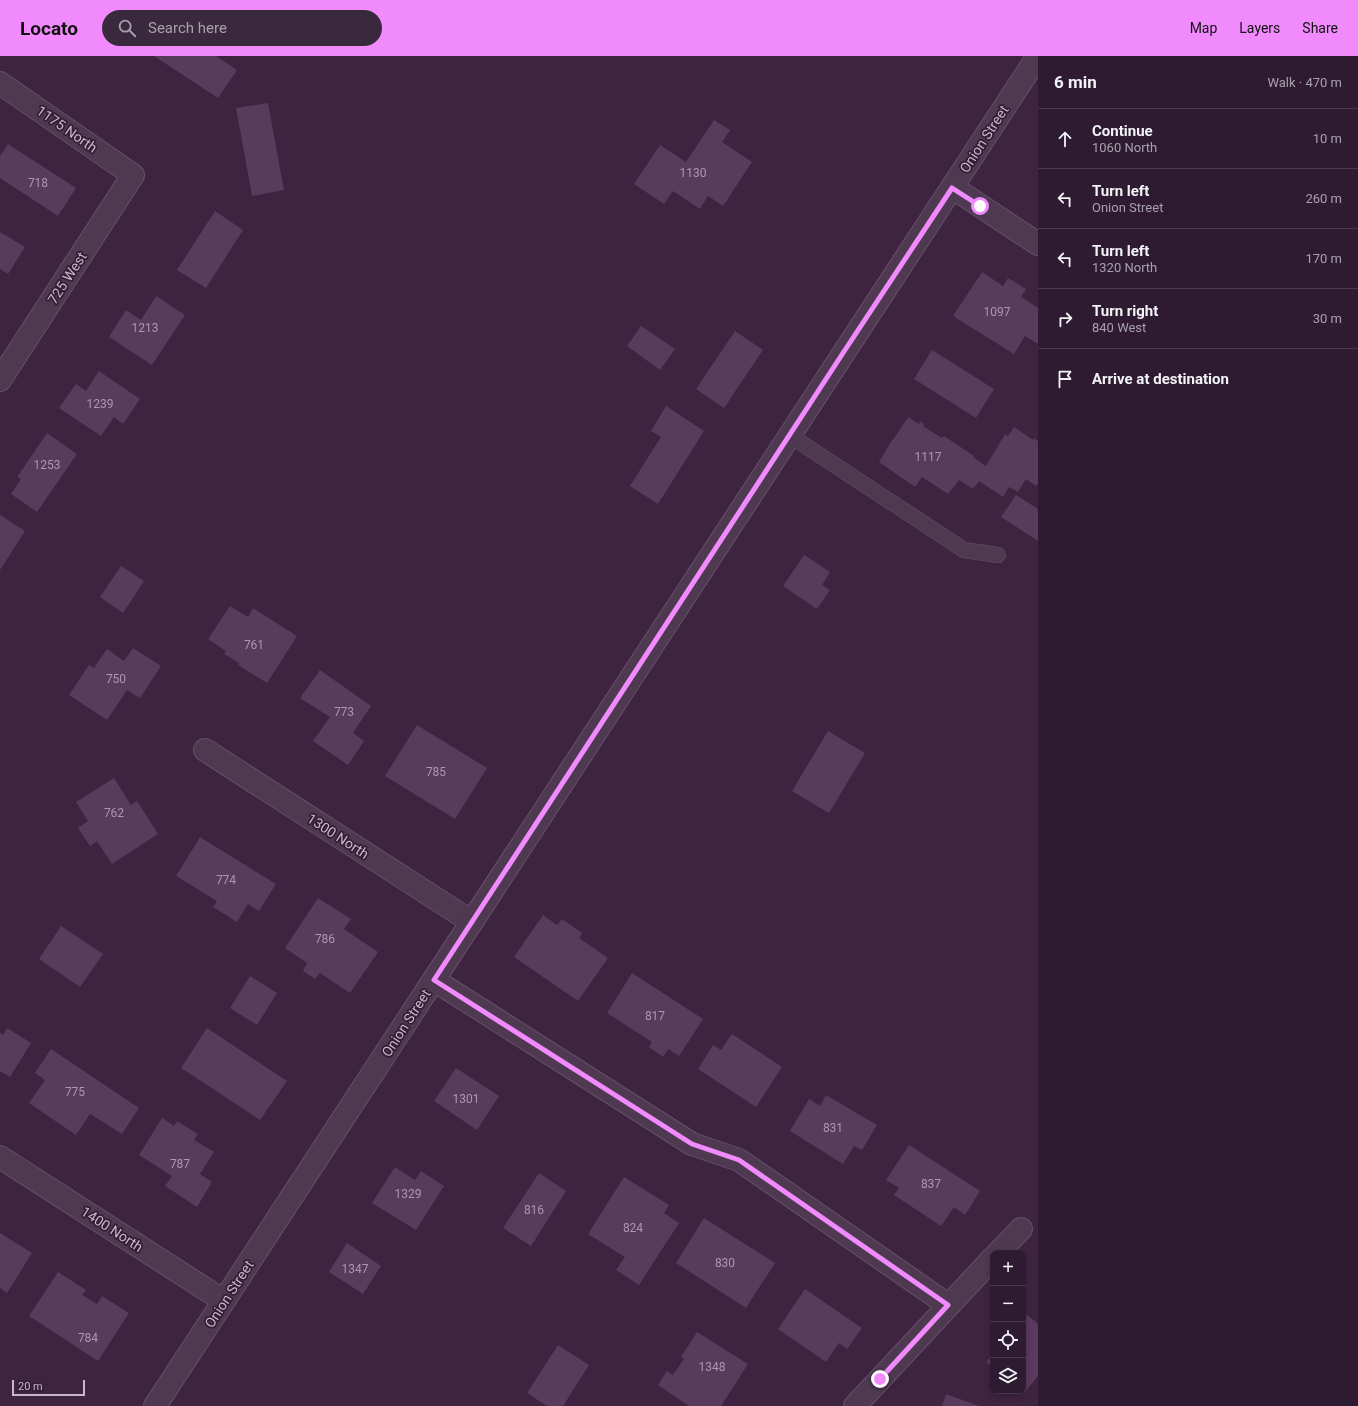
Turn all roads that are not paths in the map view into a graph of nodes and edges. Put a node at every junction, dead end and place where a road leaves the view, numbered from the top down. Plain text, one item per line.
1 (1038, 56) edge
2 (0, 83) edge
3 (133, 175) joint
4 (952, 188) junction
5 (1038, 244) edge
6 (0, 380) edge
7 (789, 435) junction
8 (998, 555) dead end
9 (205, 750) dead end
10 (472, 922) junction
11 (434, 980) junction
12 (0, 1157) edge
13 (1021, 1229) dead end
14 (1001, 1250) edge
15 (990, 1261) edge
16 (224, 1301) junction
17 (948, 1305) junction
18 (155, 1406) edge
19 (855, 1406) edge

1 - 4 street, Onion Street
2 - 3 street, 1175 North
3 - 6 street, 725 West
4 - 5 street
4 - 7 street, Onion Street
7 - 8 lane
7 - 10 street, Onion Street
9 - 10 street, 1300 North
10 - 11 street, Onion Street
11 - 16 street, Onion Street
11 - 17 street
12 - 16 street, 1400 North
13 - 14 street
15 - 17 street
16 - 18 street, Onion Street
17 - 19 street

